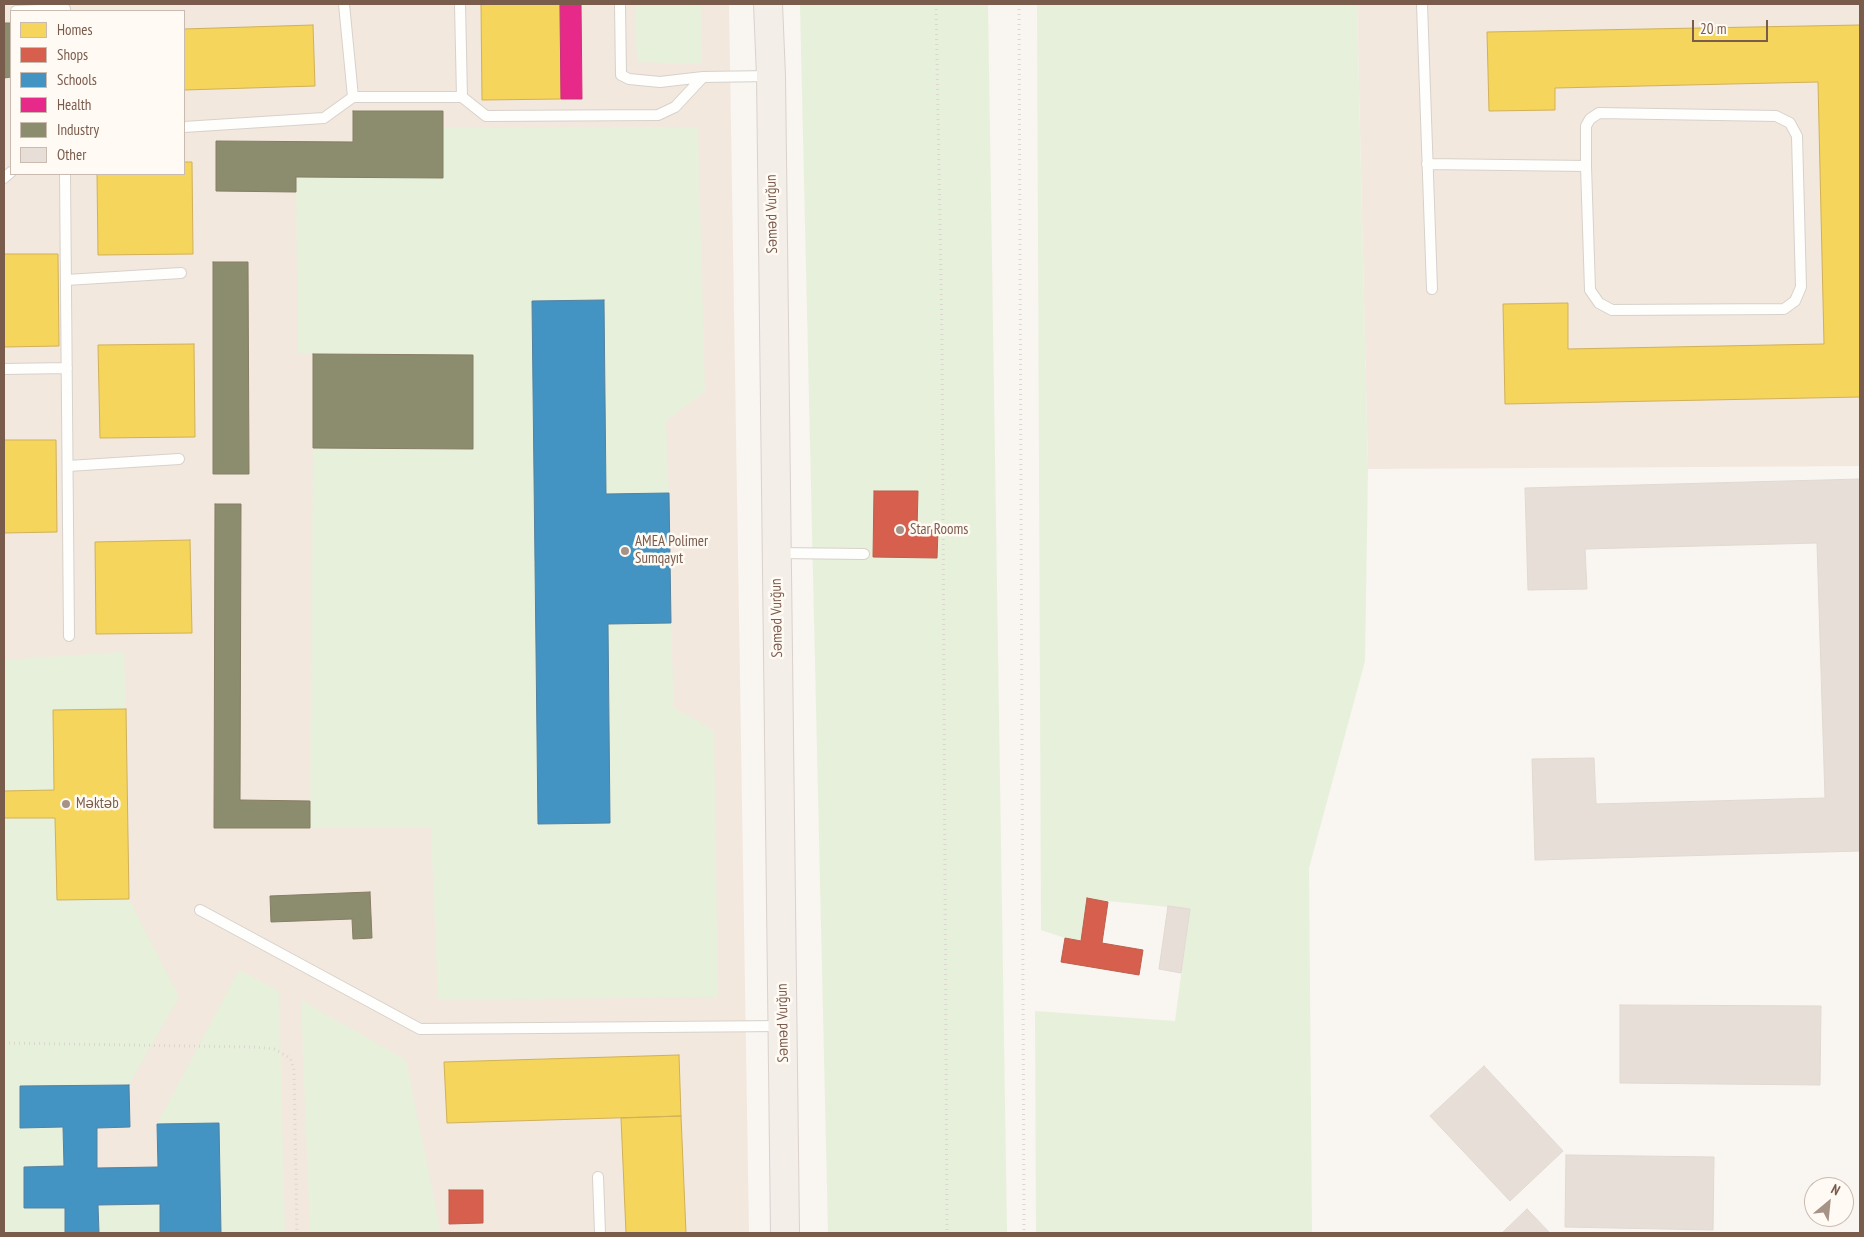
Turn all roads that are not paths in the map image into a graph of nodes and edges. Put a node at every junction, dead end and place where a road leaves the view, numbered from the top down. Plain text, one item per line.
1 (344, 4) edge
2 (460, 4) edge
3 (620, 4) edge
4 (768, 4) edge
5 (1422, 4) edge
6 (65, 8) edge
7 (32, 10) edge
8 (771, 76) junction
9 (703, 77) junction
10 (353, 97) junction
11 (462, 97) junction
12 (185, 126) edge
13 (1427, 164) junction
14 (1586, 166) junction
15 (65, 175) edge
16 (181, 273) dead end
17 (66, 280) junction
18 (1432, 289) dead end
19 (67, 368) junction
20 (4, 369) edge
21 (180, 459) dead end
22 (68, 466) junction
23 (777, 554) junction
24 (864, 554) dead end
25 (69, 636) dead end
26 (200, 910) dead end
27 (783, 1026) junction
28 (598, 1177) dead end
29 (600, 1233) edge
30 (785, 1233) edge

1 - 10 lane
2 - 11 lane
3 - 9 lane
4 - 8 main road, Səməd Vurğun
5 - 13 lane
6 - 7 lane
8 - 9 lane
8 - 23 main road, Səməd Vurğun
9 - 11 lane
10 - 11 lane
10 - 12 lane
13 - 14 lane
13 - 18 lane
14 - 14 lane
15 - 17 lane
16 - 17 lane
17 - 19 lane
19 - 20 lane
19 - 22 lane
21 - 22 lane
22 - 25 lane
23 - 24 lane
23 - 27 main road, Səməd Vurğun
26 - 27 lane
27 - 30 main road, Səməd Vurğun
28 - 29 lane

